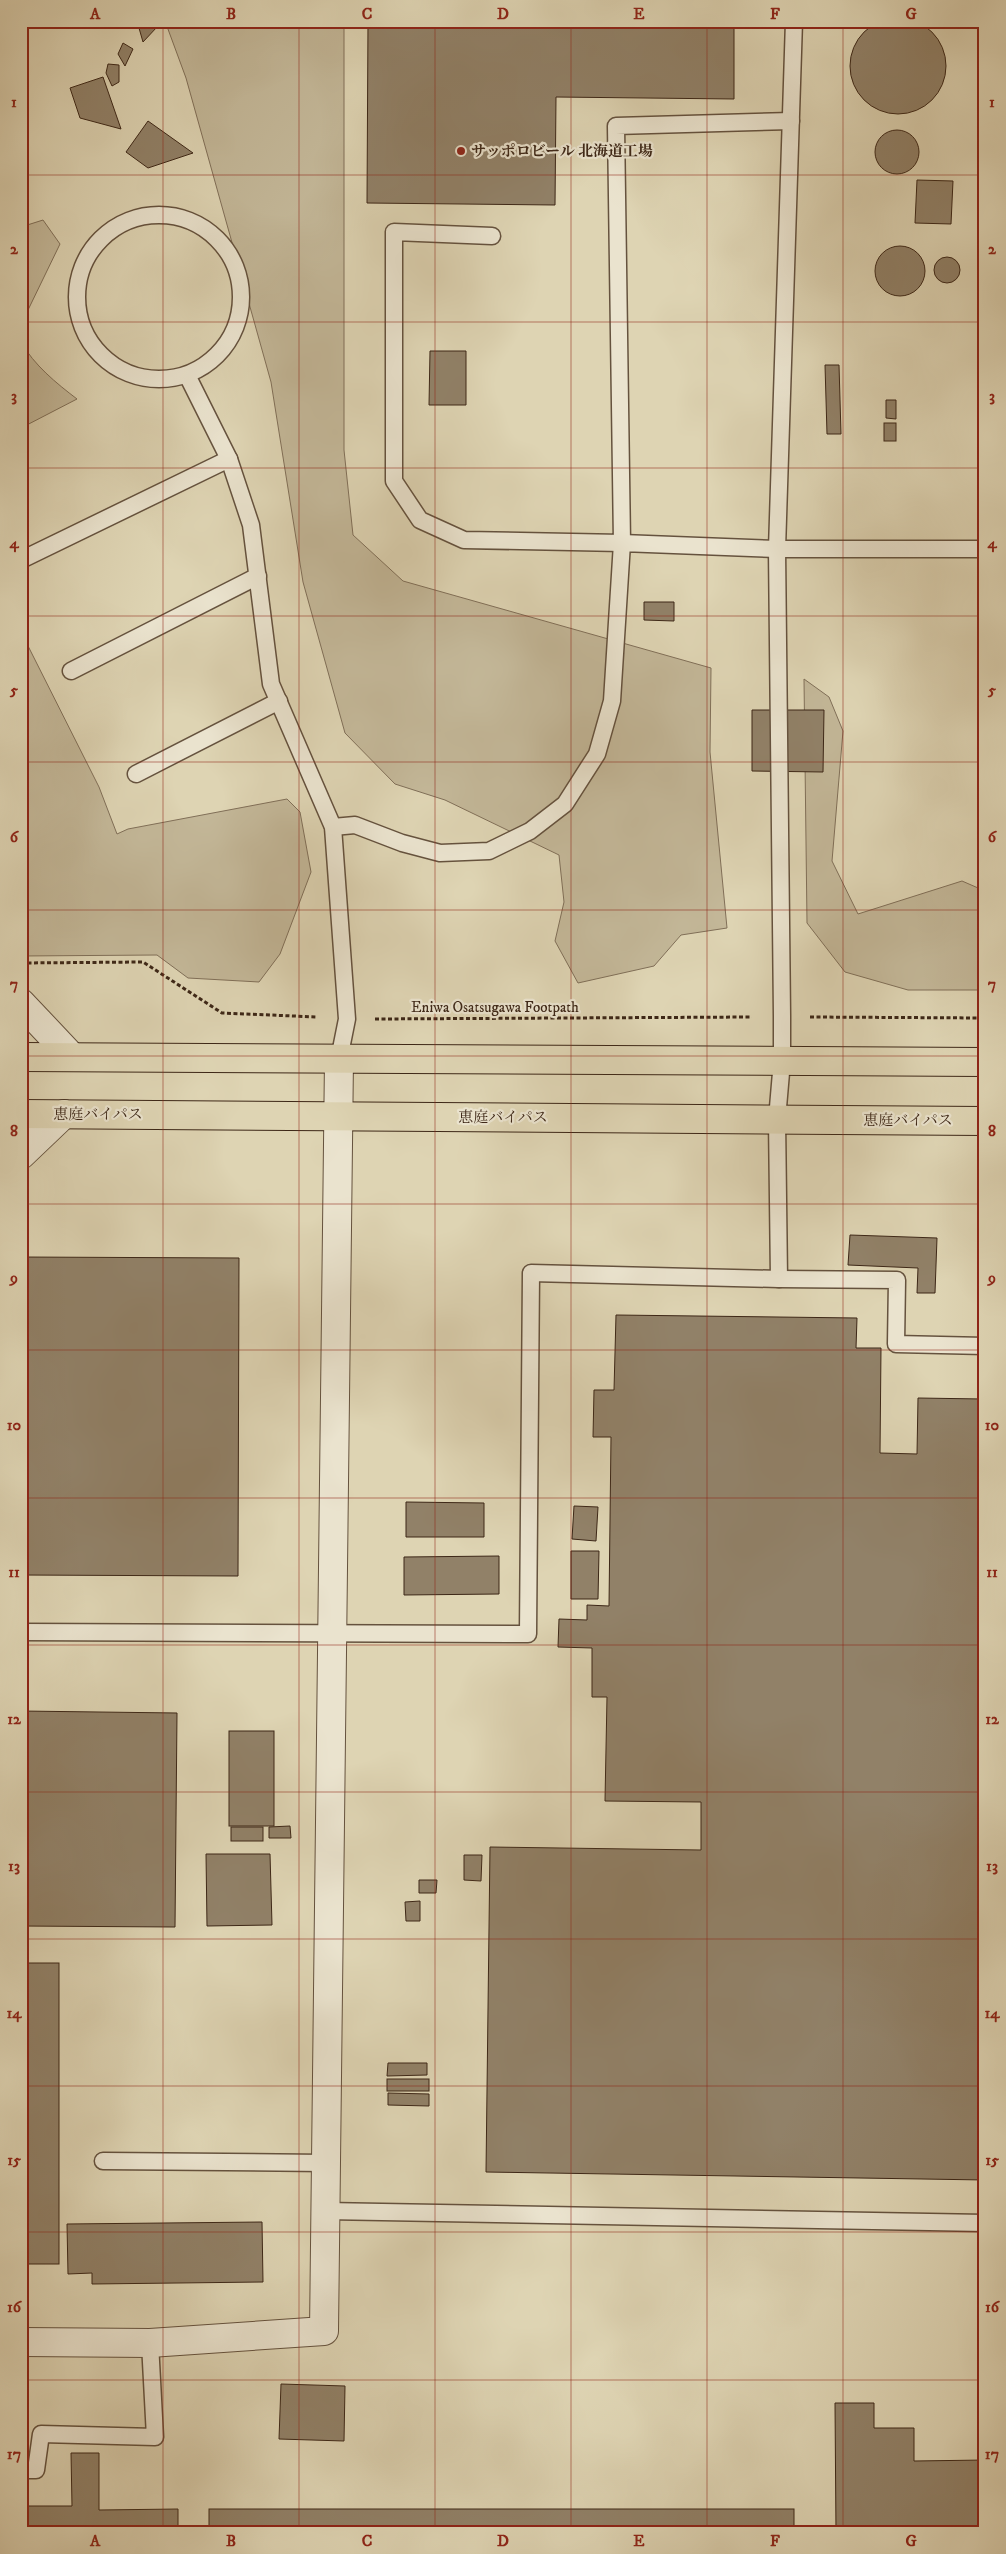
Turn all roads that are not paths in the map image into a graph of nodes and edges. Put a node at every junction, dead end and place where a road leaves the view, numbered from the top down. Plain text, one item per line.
1 (794, 21) edge
2 (791, 121) junction
3 (492, 236) dead end
4 (187, 375) junction
5 (229, 459) junction
6 (622, 543) junction
7 (777, 549) junction
8 (985, 549) edge
9 (21, 560) edge
10 (258, 576) junction
11 (71, 671) dead end
12 (279, 701) junction
13 (136, 774) dead end
14 (333, 827) junction
15 (21, 1003) edge
16 (21, 1057) edge
17 (72, 1057) junction
18 (339, 1059) junction
19 (782, 1061) junction
20 (985, 1062) edge
21 (21, 1114) edge
22 (64, 1114) junction
23 (338, 1115) junction
24 (777, 1119) junction
25 (985, 1121) edge
26 (21, 1155) edge
27 (779, 1279) junction
28 (985, 1346) edge
29 (21, 1632) edge
30 (332, 1633) junction
31 (103, 2161) dead end
32 (326, 2163) junction
33 (325, 2211) junction
34 (985, 2222) edge
35 (21, 2342) edge
36 (150, 2343) junction
37 (21, 2470) edge

1 - 2 lane
2 - 6 lane
2 - 7 lane
3 - 6 lane
4 - 4 lane
4 - 5 lane
5 - 9 lane
5 - 10 lane
6 - 7 lane
6 - 14 lane
7 - 8 lane
7 - 19 lane
10 - 11 lane
10 - 12 lane
12 - 13 lane
12 - 14 lane
14 - 18 lane
15 - 17 street
16 - 17 highway
17 - 18 highway
18 - 19 highway
18 - 23 street
19 - 20 highway
19 - 24 lane
21 - 22 highway, 恵庭バイパス
22 - 23 highway, 恵庭バイパス
22 - 26 street
23 - 24 highway, 恵庭バイパス
23 - 30 street
24 - 25 highway, 恵庭バイパス
24 - 27 lane
27 - 28 lane
27 - 30 lane
29 - 30 lane
30 - 32 street
31 - 32 lane
32 - 33 street
33 - 34 lane
33 - 36 street
35 - 36 street
36 - 37 lane

